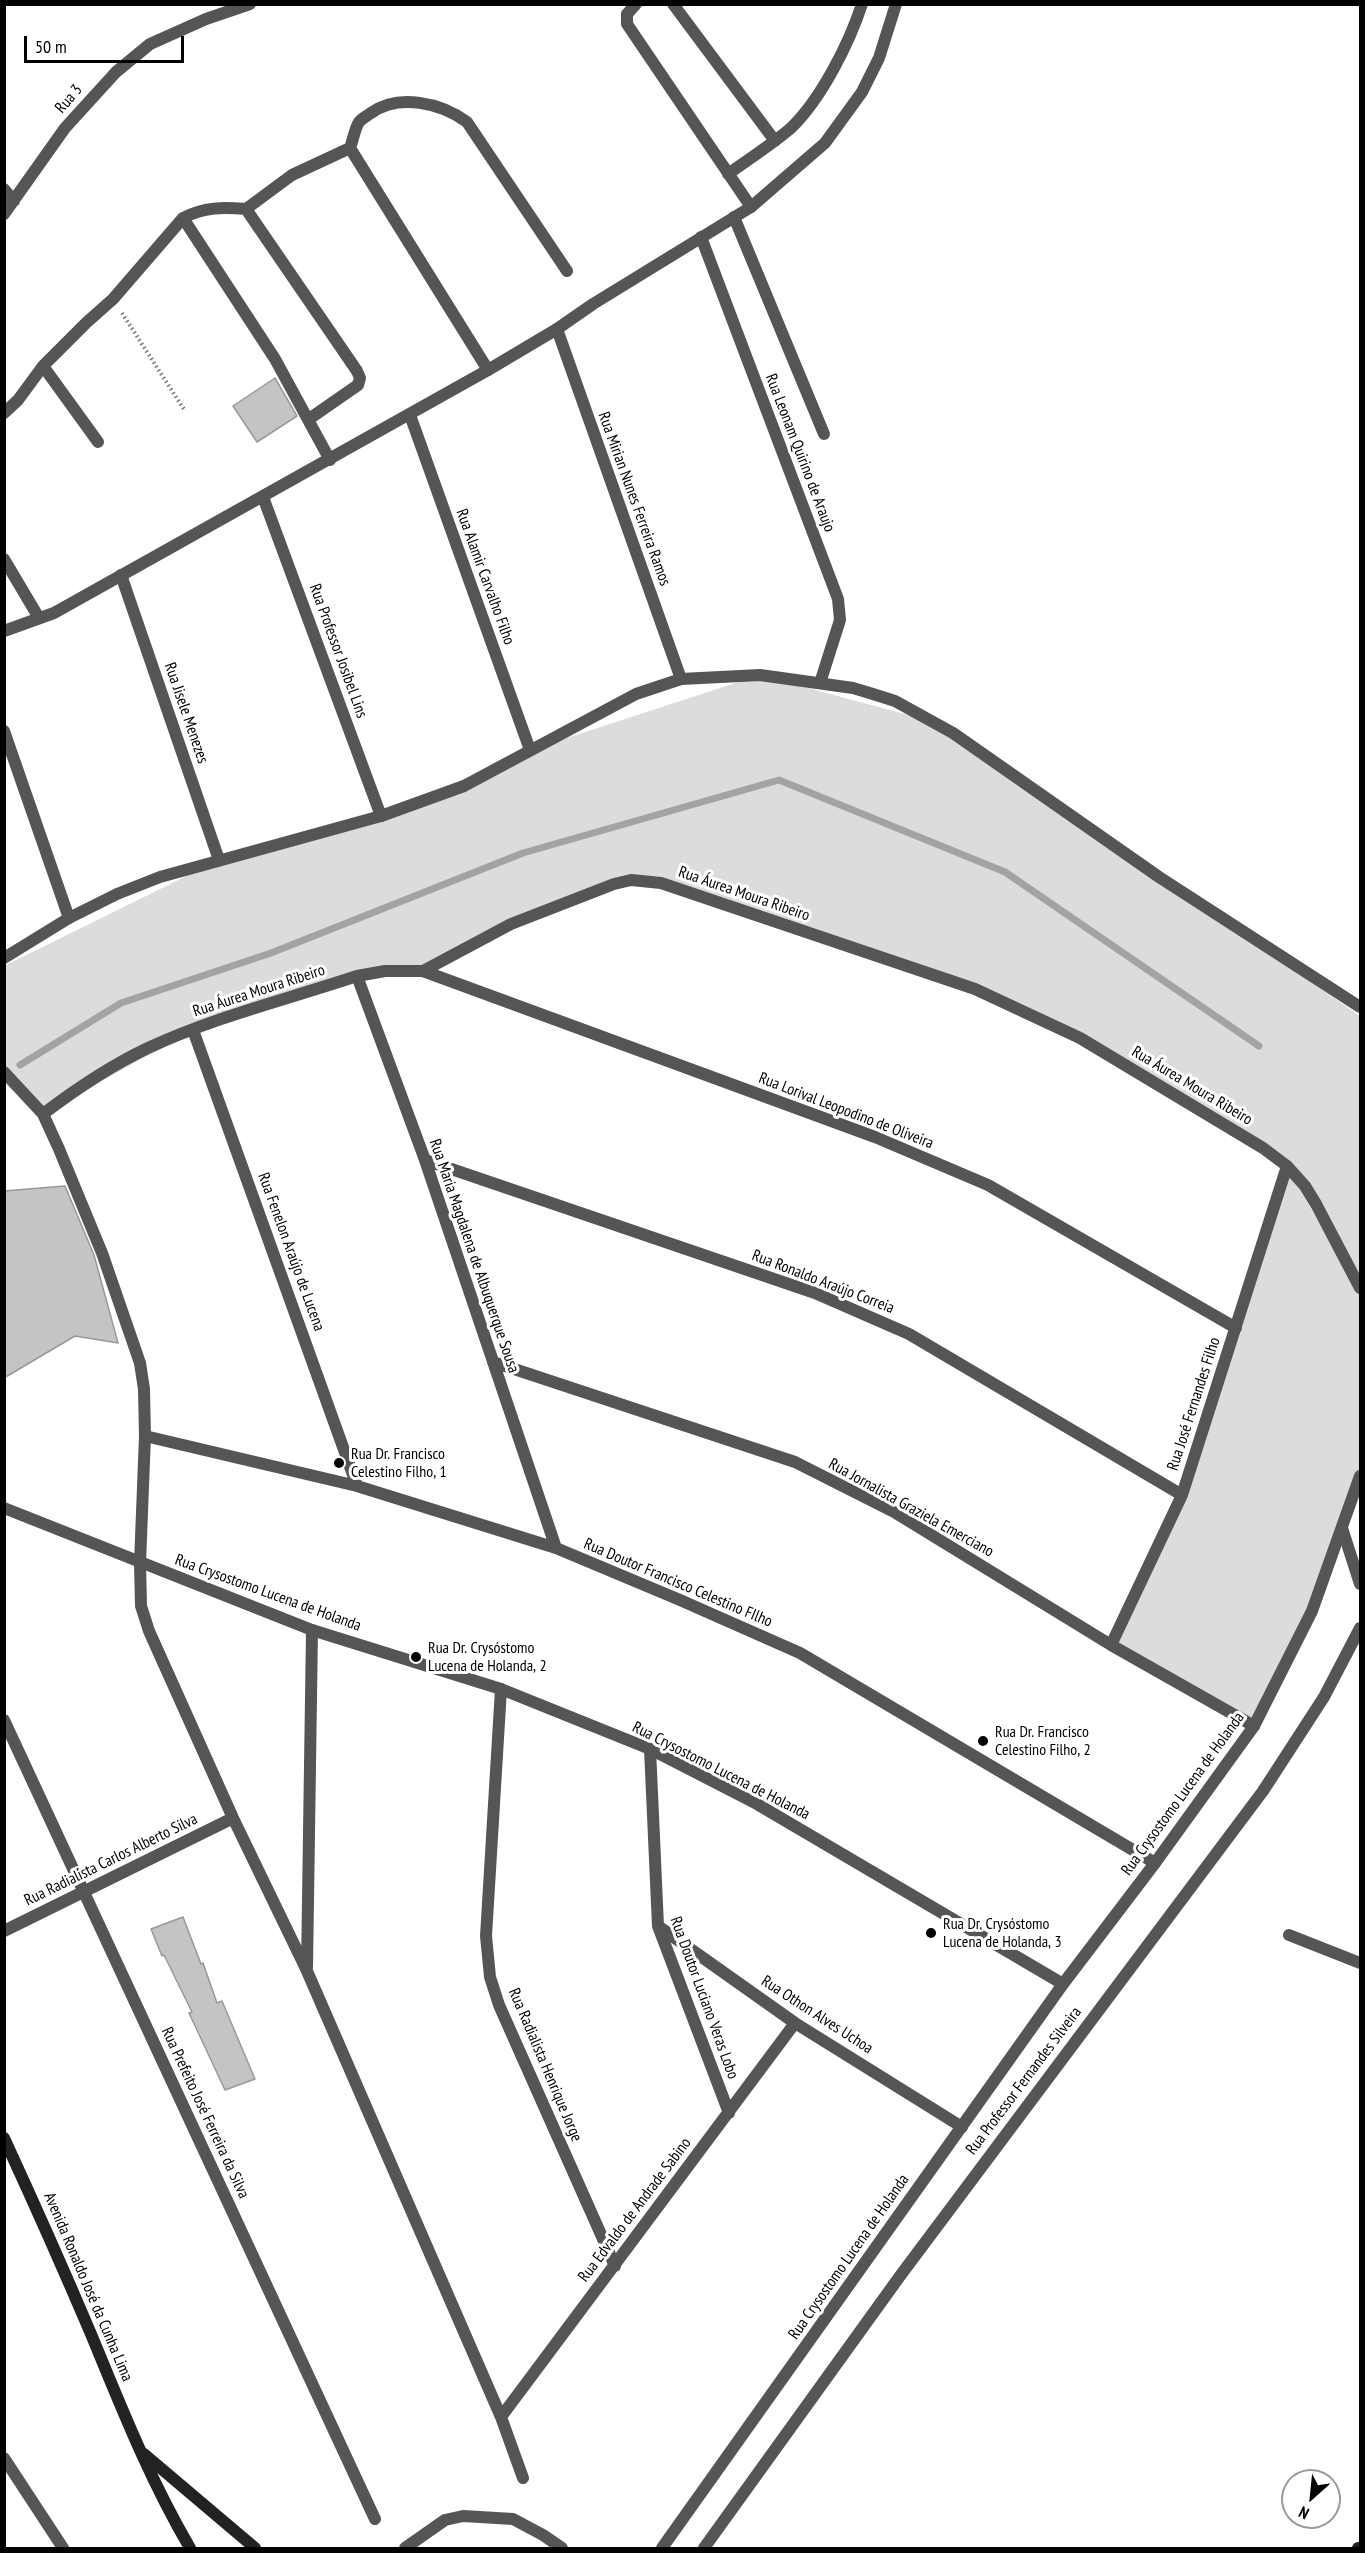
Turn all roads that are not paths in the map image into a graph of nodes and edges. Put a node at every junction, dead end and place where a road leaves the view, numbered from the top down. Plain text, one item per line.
1 (250, 4) edge
2 (636, 4) edge
3 (674, 4) edge
4 (862, 4) edge
5 (896, 4) edge
6 (775, 141) junction
7 (350, 148) junction
8 (728, 174) junction
9 (4, 189) edge
10 (14, 201) junction
11 (751, 207) junction
12 (246, 209) junction
13 (4, 214) edge
14 (734, 217) junction
15 (183, 218) junction
16 (701, 237) junction
17 (567, 271) dead end
18 (557, 329) junction
19 (44, 366) junction
20 (488, 369) junction
21 (4, 413) edge
22 (410, 415) junction
23 (309, 419) junction
24 (824, 434) dead end
25 (98, 442) dead end
26 (330, 460) junction
27 (263, 497) junction
28 (4, 559) edge
29 (121, 576) junction
30 (39, 618) junction
31 (4, 631) edge
32 (681, 679) junction
33 (820, 683) junction
34 (4, 731) edge
35 (530, 750) junction
36 (381, 816) junction
37 (219, 860) junction
38 (69, 918) junction
39 (4, 958) edge
40 (423, 971) junction
41 (357, 976) junction
42 (1360, 1007) edge
43 (193, 1030) junction
44 (4, 1072) edge
45 (43, 1114) junction
46 (425, 1160) junction
47 (1287, 1166) junction
48 (1360, 1288) edge
49 (1236, 1328) junction
50 (493, 1362) junction
51 (145, 1436) junction
52 (1360, 1476) edge
53 (357, 1486) junction
54 (1182, 1495) junction
55 (4, 1508) edge
56 (1342, 1528) junction
57 (556, 1548) junction
58 (140, 1563) junction
59 (1360, 1584) edge
60 (1360, 1628) edge
61 (312, 1630) junction
62 (1111, 1644) junction
63 (501, 1689) junction
64 (4, 1720) edge
65 (1254, 1726) junction
66 (650, 1749) junction
67 (233, 1818) junction
68 (1155, 1863) junction
69 (84, 1891) junction
70 (658, 1926) junction
71 (4, 1931) edge
72 (1288, 1935) dead end
73 (1360, 1963) edge
74 (307, 1971) junction
75 (1063, 1984) junction
76 (795, 2023) junction
77 (729, 2113) junction
78 (962, 2127) junction
79 (4, 2138) edge
80 (615, 2266) junction
81 (501, 2417) junction
82 (140, 2450) junction
83 (4, 2458) edge
84 (524, 2478) dead end
85 (375, 2519) dead end
86 (63, 2548) edge
87 (190, 2548) edge
88 (255, 2548) edge
89 (405, 2548) edge
90 (562, 2548) edge
91 (662, 2548) edge
92 (704, 2548) edge

1 - 10 street, Rua 3
2 - 8 street
3 - 6 street
4 - 6 street
5 - 11 street
6 - 8 street
7 - 12 street
7 - 17 street
7 - 20 street
8 - 11 street
9 - 10 street
10 - 13 street, Rua 3
11 - 14 street
12 - 15 street
12 - 23 street
14 - 16 street
14 - 24 street
15 - 19 street
15 - 23 street
16 - 18 street
16 - 33 street, Rua Leonam Quirino de Araujo
18 - 20 street
18 - 32 street, Rua Mirian Nunes Ferreira Ramos
19 - 21 street
19 - 25 street
20 - 22 street
22 - 26 street
22 - 35 street, Rua Alamir Carvalho Filho
23 - 26 street
26 - 27 street
27 - 29 street
27 - 36 street, Rua Professor Josibel Lins
28 - 30 street
29 - 30 street
29 - 37 street, Rua Jisele Menezes
30 - 31 street
32 - 33 street
32 - 35 street
33 - 42 street
34 - 38 street
35 - 36 street
36 - 37 street
37 - 38 street
38 - 39 street
40 - 41 street, Rua Áurea Moura Ribeiro
40 - 47 street, Rua Áurea Moura Ribeiro
40 - 49 street, Rua Lorival Leopodino de Oliveira
41 - 43 street, Rua Áurea Moura Ribeiro
41 - 46 street, Rua Maria Magdalena de Albuquerque Sousa
43 - 45 street, Rua Áurea Moura Ribeiro
43 - 53 street, Rua Fenelon Araújo de Lucena
44 - 45 street
45 - 51 street
46 - 50 street, Rua Maria Magdalena de Albuquerque Sousa
46 - 54 street, Rua Ronaldo Araújo Correia
47 - 48 street, Rua Áurea Moura Ribeiro
47 - 49 street, Rua José Fernandes Filho
49 - 54 street, Rua José Fernandes Filho
50 - 57 street, Rua Maria Magdalena de Albuquerque Sousa
50 - 62 street, Rua Jornalista Graziela Emerciano
51 - 53 street, Rua Doutor Francisco Celestino FIlho
51 - 58 street
52 - 56 street, Rua Crysostomo Lucena de Holanda
53 - 57 street, Rua Doutor Francisco Celestino FIlho
54 - 62 street, Rua José Fernandes Filho
55 - 58 street, Rua Crysostomo Lucena de Holanda
56 - 59 street
56 - 65 street, Rua Crysostomo Lucena de Holanda
57 - 68 street, Rua Doutor Francisco Celestino FIlho
58 - 61 street, Rua Crysostomo Lucena de Holanda
58 - 67 street
60 - 92 street, Rua Professor Fernandes Silveira
61 - 63 street, Rua Crysostomo Lucena de Holanda
61 - 74 street
62 - 65 street, Rua Jornalista Graziela Emerciano
63 - 66 street, Rua Crysostomo Lucena de Holanda
63 - 80 street, Rua Radialista Henrique Jorge
64 - 69 street, Rua Prefeito José Ferreira da Silva
65 - 68 street, Rua Crysostomo Lucena de Holanda
66 - 70 street, Rua Doutor Luciano Veras Lobo
66 - 75 street, Rua Crysostomo Lucena de Holanda
67 - 69 street, Rua Radialista Carlos Alberto Silva
67 - 74 street
68 - 75 street, Rua Crysostomo Lucena de Holanda
69 - 71 street, Rua Radialista Carlos Alberto Silva
69 - 85 street, Rua Prefeito José Ferreira da Silva
70 - 76 street, Rua Othon Alves Uchoa
70 - 77 street, Rua Doutor Luciano Veras Lobo
72 - 73 street
74 - 81 street
75 - 78 street, Rua Crysostomo Lucena de Holanda
76 - 77 street, Rua Edvaldo de Andrade Sabino
76 - 78 street, Rua Othon Alves Uchoa
77 - 80 street, Rua Edvaldo de Andrade Sabino
78 - 91 street, Rua Crysostomo Lucena de Holanda
79 - 82 main road, Avenida Ronaldo José da Cunha Lima
80 - 81 street, Rua Edvaldo de Andrade Sabino
81 - 84 street
82 - 87 main road, Avenida Ronaldo José da Cunha Lima
82 - 88 main road, Avenida Ronaldo José da Cunha Lima
83 - 86 street
89 - 90 street

